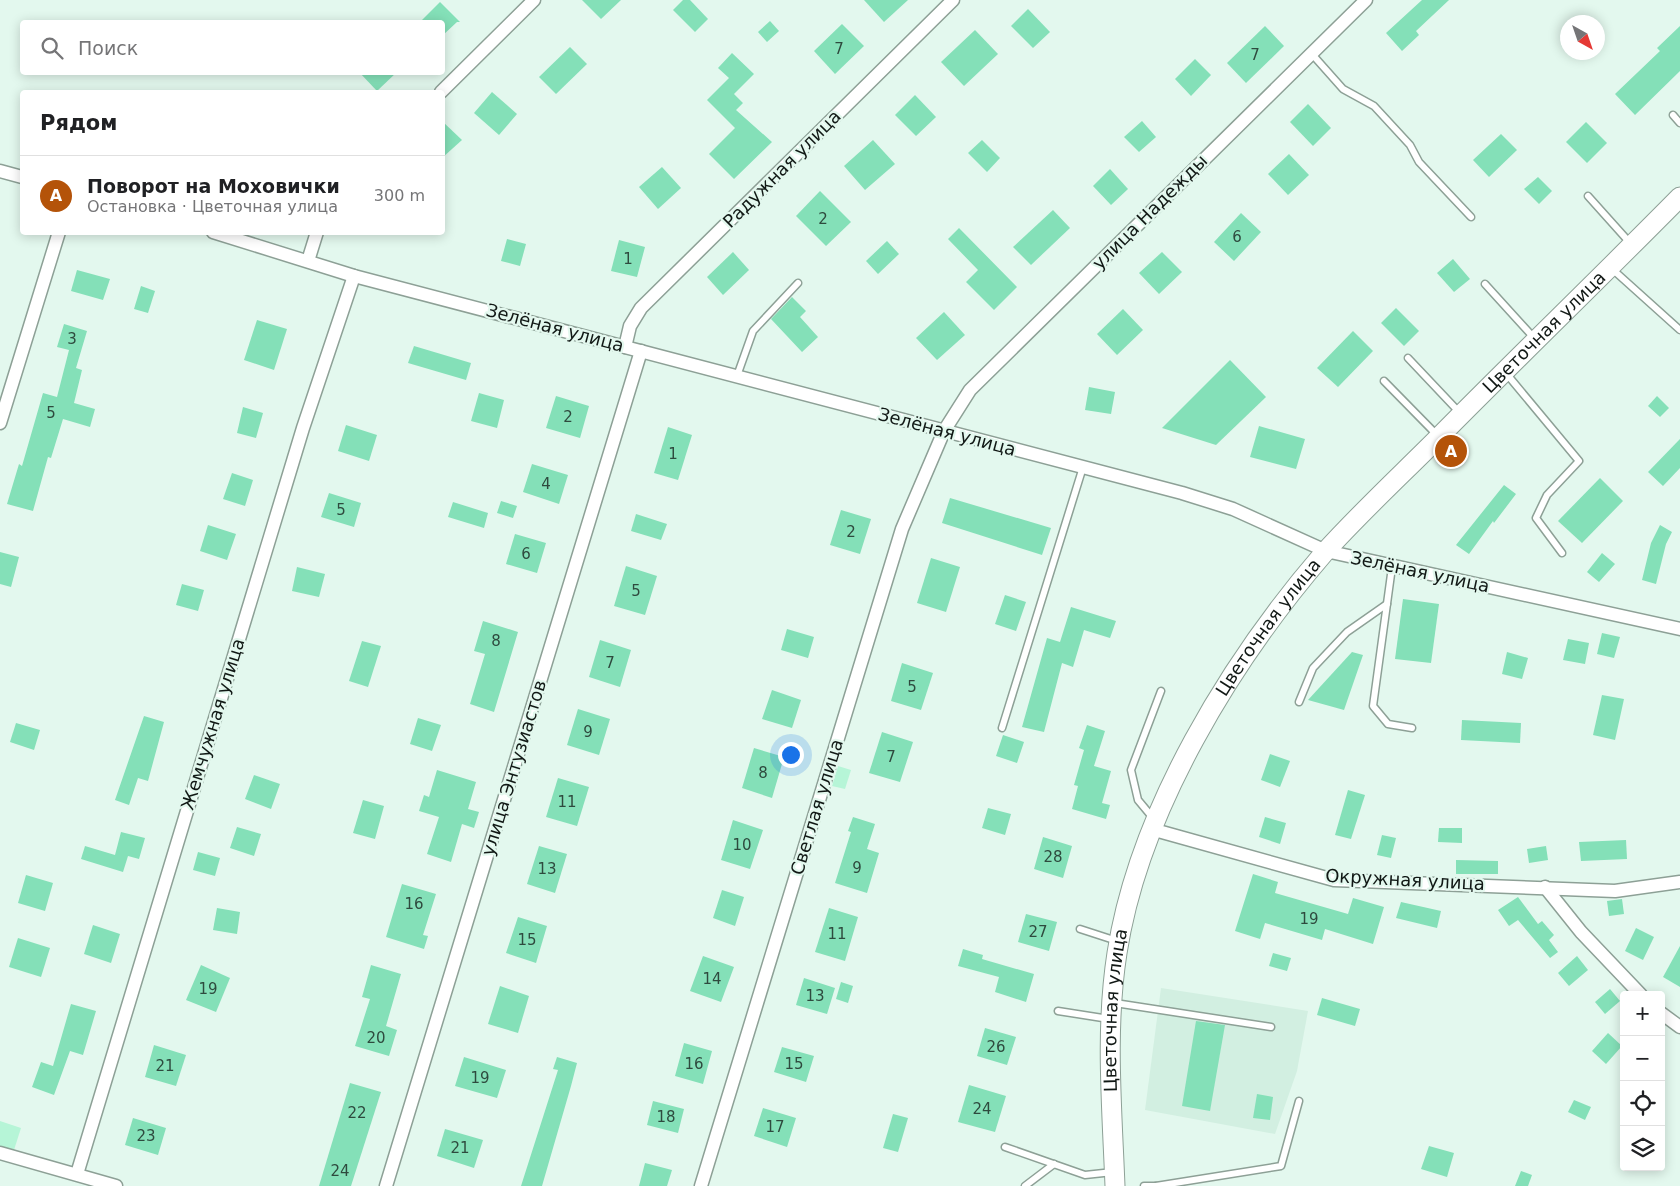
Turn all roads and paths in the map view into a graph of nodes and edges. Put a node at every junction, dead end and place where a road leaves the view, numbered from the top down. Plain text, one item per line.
1 (534, 0) edge
2 (953, 0) edge
3 (1366, 0) edge
4 (1311, 52) junction
5 (443, 90) edge
6 (1672, 115) dead end
7 (1680, 123) edge
8 (0, 171) edge
9 (20, 176) edge
10 (1588, 196) dead end
11 (1678, 203) edge
12 (1471, 217) dead end
13 (58, 235) edge
14 (222, 235) edge
15 (316, 235) edge
16 (1632, 245) junction
17 (308, 261) junction
18 (1610, 267) junction
19 (354, 276) junction
20 (798, 282) dead end
21 (1485, 284) dead end
22 (1680, 330) edge
23 (1536, 340) junction
24 (625, 347) junction
25 (641, 351) junction
26 (1408, 358) dead end
27 (1504, 372) junction
28 (737, 376) junction
29 (1384, 381) dead end
30 (1461, 414) junction
31 (0, 423) edge
32 (944, 431) junction
33 (1439, 437) junction
34 (1083, 467) junction
35 (1326, 551) junction
36 (1562, 553) dead end
37 (1392, 567) junction
38 (1387, 604) junction
39 (1680, 629) edge
40 (1161, 691) dead end
41 (1299, 702) dead end
42 (1002, 728) dead end
43 (1412, 728) dead end
44 (1153, 825) junction
45 (1680, 882) edge
46 (1546, 887) junction
47 (1080, 930) dead end
48 (1120, 942) junction
49 (1637, 991) edge
50 (1058, 1011) dead end
51 (1111, 1011) junction
52 (1665, 1016) edge
53 (1271, 1027) dead end
54 (1680, 1027) edge
55 (1299, 1100) dead end
56 (1005, 1147) dead end
57 (0, 1152) edge
58 (1054, 1164) junction
59 (77, 1174) junction
60 (1114, 1179) edge
61 (116, 1186) edge
62 (386, 1186) edge
63 (701, 1186) edge
64 (1025, 1186) edge
65 (1144, 1186) edge
66 (1156, 1186) edge

1 - 5 street
2 - 24 street, Радужная улица
3 - 4 street, улица Надежды
4 - 12 lane
4 - 32 street, улица Надежды
6 - 7 lane
8 - 9 street
10 - 16 lane
11 - 16 main road, Цветочная улица
13 - 31 street
14 - 17 street, Зелёная улица
15 - 17 street
16 - 18 main road, Цветочная улица
17 - 19 street, Зелёная улица
18 - 22 lane
18 - 23 main road, Цветочная улица
19 - 24 street, Зелёная улица
19 - 59 street, Жемчужная улица
20 - 28 lane
21 - 23 lane
23 - 27 main road, Цветочная улица
24 - 25 street, Зелёная улица
25 - 28 street, Зелёная улица
25 - 62 street, улица Энтузиастов
26 - 30 lane
27 - 30 main road, Цветочная улица
27 - 36 lane
28 - 32 street, Зелёная улица
29 - 33 lane
30 - 33 main road, Цветочная улица
32 - 34 street, Зелёная улица
32 - 63 street, Светлая улица
33 - 35 main road, Цветочная улица
34 - 35 street, Зелёная улица
34 - 42 lane
35 - 37 street, Зелёная улица
35 - 44 main road, Цветочная улица
37 - 38 lane
37 - 39 street, Зелёная улица
38 - 41 lane
38 - 43 lane
40 - 44 lane
44 - 46 street, Окружная улица
44 - 48 main road, Цветочная улица
45 - 46 street, Окружная улица
46 - 49 street
47 - 48 lane
48 - 51 main road, Цветочная улица
50 - 51 lane
51 - 53 lane
51 - 60 main road, Цветочная улица
52 - 54 street
55 - 66 lane
56 - 58 lane
57 - 59 street
58 - 60 lane
58 - 64 lane
59 - 61 street
65 - 66 lane

